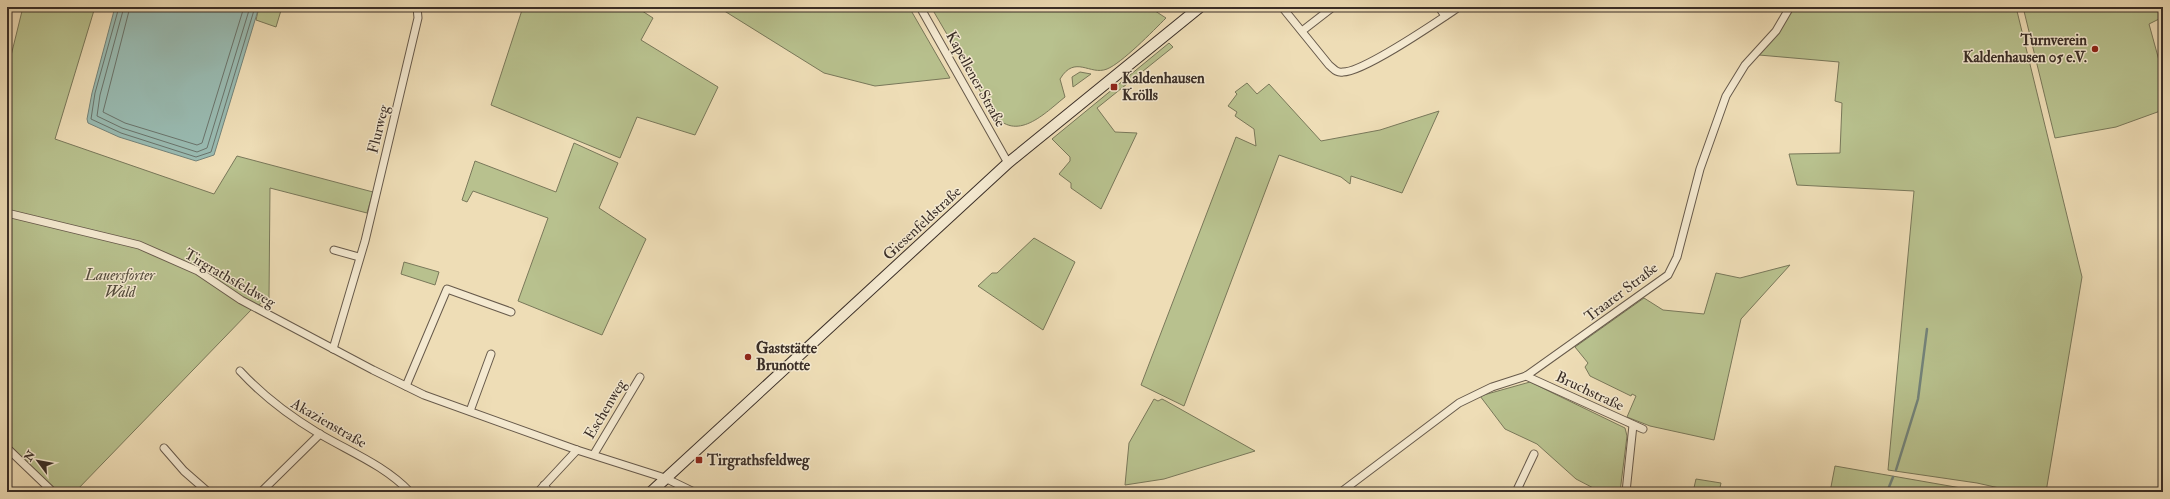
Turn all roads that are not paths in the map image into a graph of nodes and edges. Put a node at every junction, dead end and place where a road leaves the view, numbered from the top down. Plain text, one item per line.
1 (417, 7) edge
2 (920, 7) edge
3 (1200, 7) edge
4 (1282, 7) edge
5 (1333, 7) edge
6 (1439, 7) edge
7 (1459, 7) edge
8 (1790, 7) edge
9 (1445, 16) junction
10 (1302, 31) junction
11 (1008, 163) junction
12 (7, 213) edge
13 (334, 250) dead end
14 (359, 257) junction
15 (511, 312) dead end
16 (333, 349) junction
17 (491, 354) dead end
18 (240, 371) dead end
19 (1526, 376) junction
20 (640, 377) dead end
21 (406, 386) junction
22 (470, 411) junction
23 (1633, 425) junction
24 (1643, 429) dead end
25 (320, 434) junction
26 (7, 448) edge
27 (164, 448) dead end
28 (577, 450) junction
29 (594, 454) junction
30 (1534, 454) dead end
31 (669, 475) junction
32 (544, 485) junction
33 (53, 492) edge
34 (208, 492) edge
35 (261, 492) edge
36 (410, 492) edge
37 (538, 492) edge
38 (548, 492) edge
39 (651, 492) edge
40 (694, 492) edge
41 (1341, 492) edge
42 (1516, 492) edge
43 (1626, 492) edge

1 - 14 street, Flurweg
2 - 11 street, Kapellener Straße
3 - 11 main road, Giesenfeldstraße
4 - 10 street
5 - 10 street
6 - 9 street
7 - 9 street
8 - 19 street, Traarer Straße
9 - 10 street
11 - 31 main road, Giesenfeldstraße
12 - 16 street, Tirgrathsfeldweg
13 - 14 street
14 - 16 street, Flurweg
15 - 21 street
16 - 21 street, Tirgrathsfeldweg
17 - 22 street
18 - 25 street, Akazienstraße
19 - 23 street, Bruchstraße
19 - 41 street, Traarer Straße
20 - 29 street, Eschenweg
21 - 22 street, Tirgrathsfeldweg
22 - 28 street, Tirgrathsfeldweg
23 - 24 street, Bruchstraße
23 - 43 street
25 - 35 street
25 - 36 street, Akazienstraße
26 - 33 street
27 - 34 street
28 - 29 street, Tirgrathsfeldweg
28 - 32 street
29 - 31 street, Tirgrathsfeldweg
30 - 42 street
31 - 39 main road, Giesenfeldstraße
31 - 40 street, Tirgrathsfeldweg
32 - 37 street
32 - 38 street

